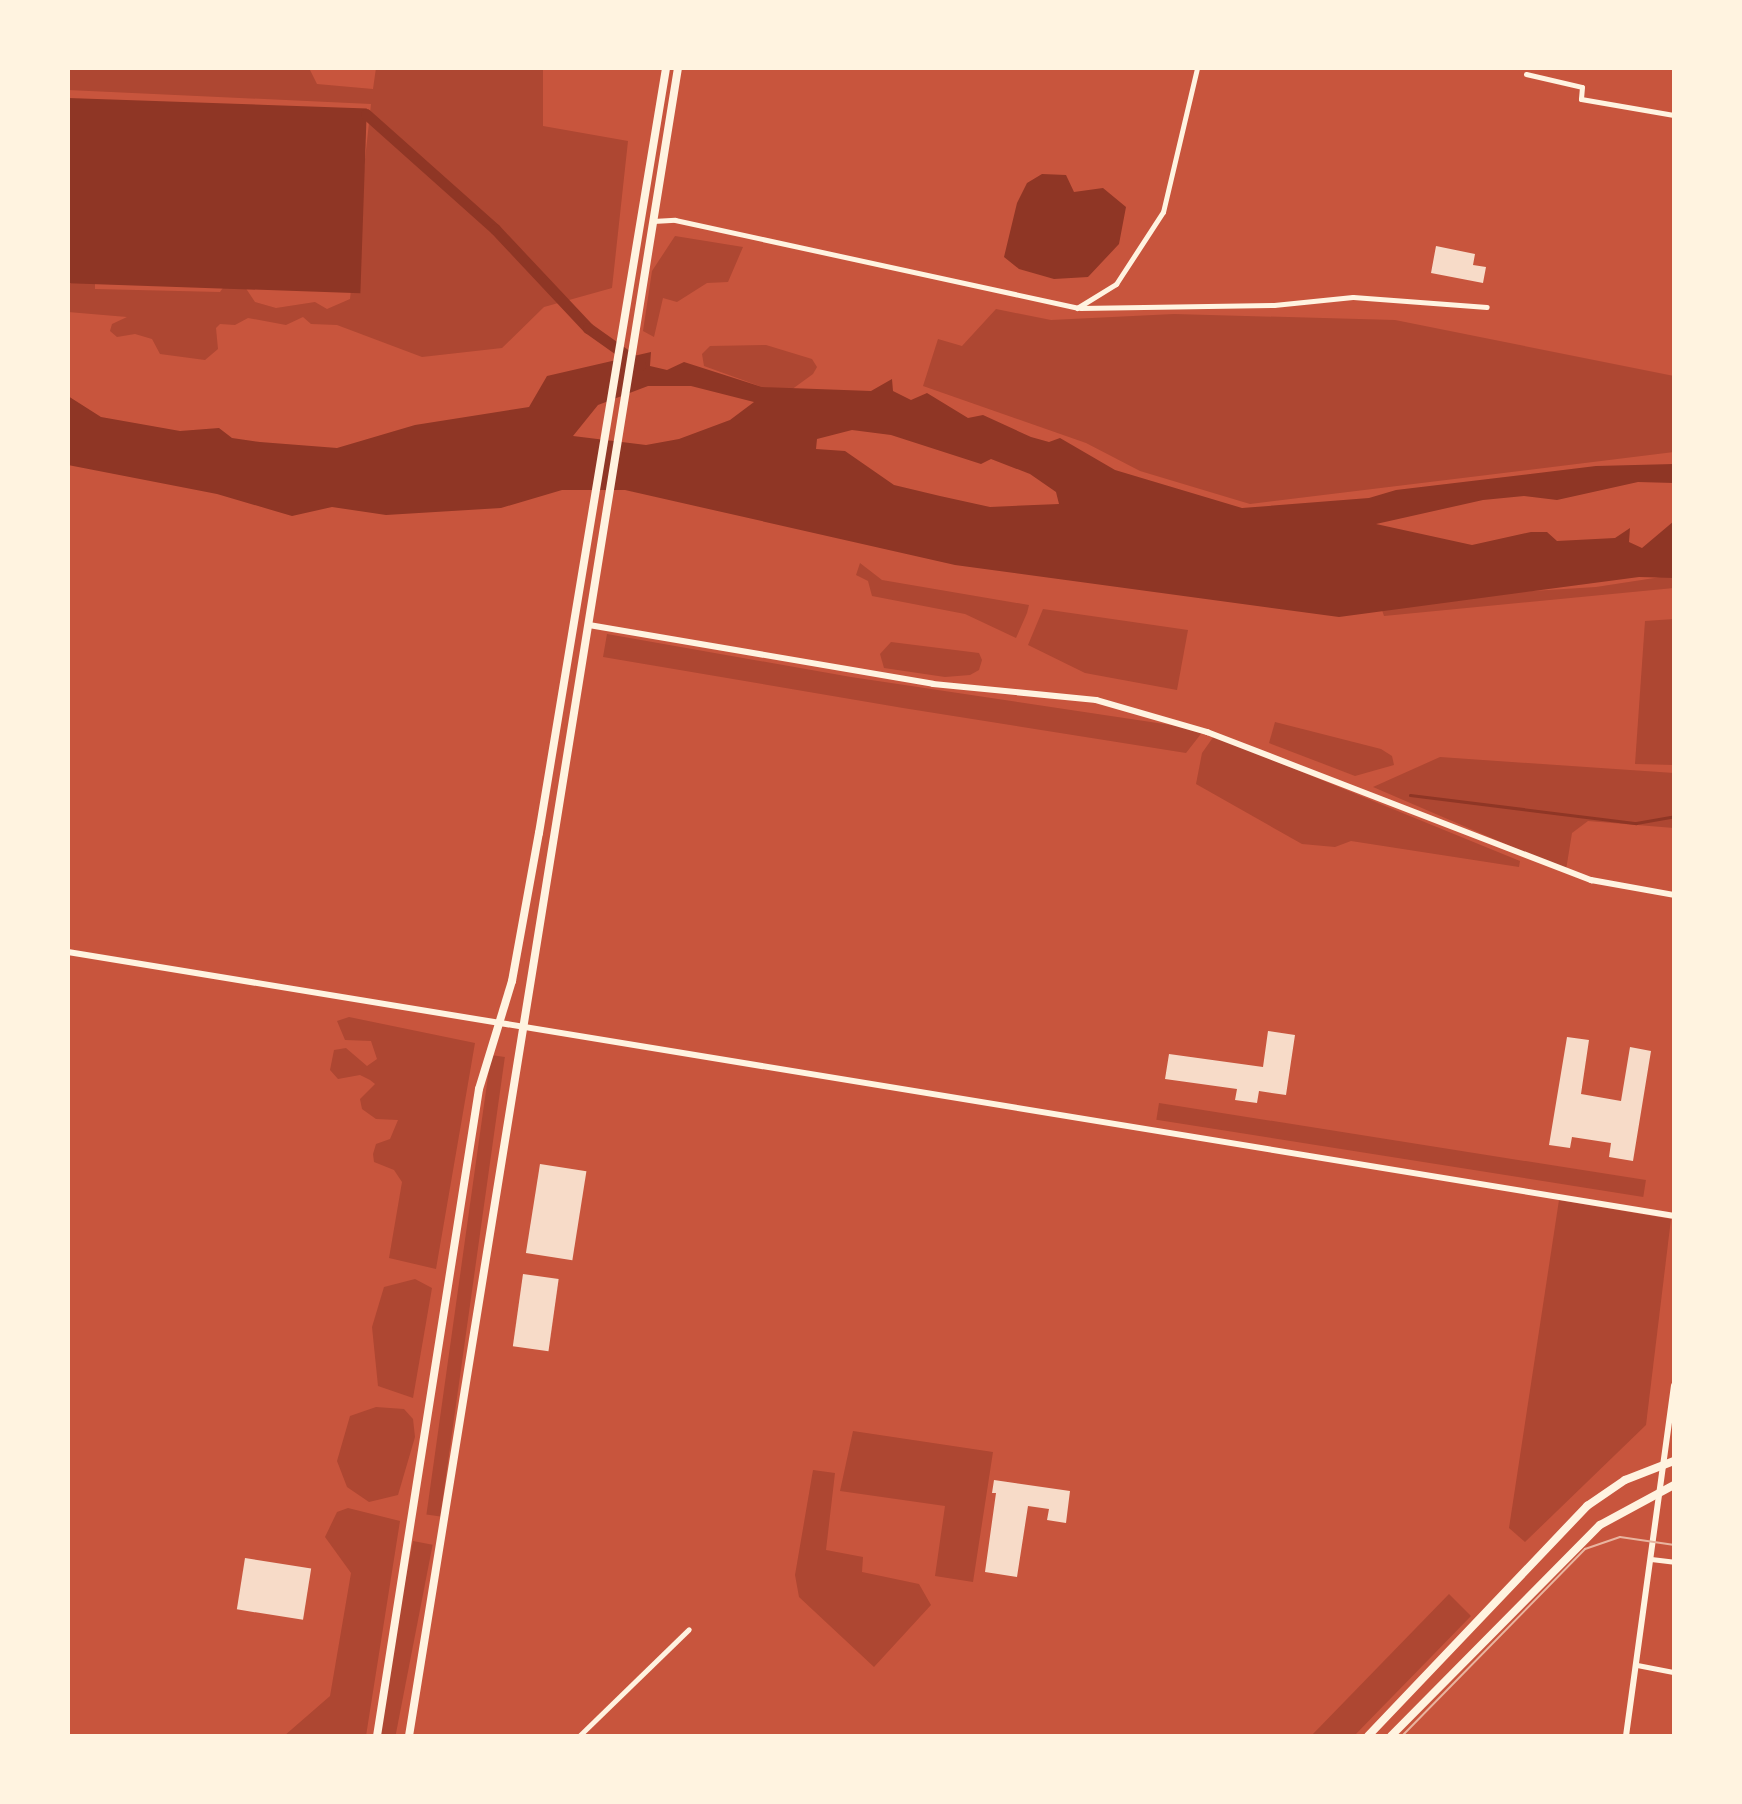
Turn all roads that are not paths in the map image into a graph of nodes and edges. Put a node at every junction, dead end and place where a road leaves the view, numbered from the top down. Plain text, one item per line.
1 (666, 68) edge
2 (678, 68) edge
3 (1197, 68) edge
4 (1526, 74) dead end
5 (1674, 115) edge
6 (653, 221) junction
7 (636, 298) junction
8 (1487, 307) dead end
9 (1077, 308) junction
10 (589, 625) junction
11 (1674, 895) edge
12 (68, 952) edge
13 (497, 1022) junction
14 (525, 1025) junction
15 (1674, 1216) edge
16 (1674, 1385) edge
17 (1670, 1462) edge
18 (1674, 1485) edge
19 (1660, 1489) junction
20 (1651, 1559) junction
21 (1674, 1562) edge
22 (689, 1629) dead end
23 (1637, 1665) junction
24 (1674, 1672) edge
25 (377, 1736) edge
26 (409, 1736) edge
27 (579, 1736) edge
28 (1368, 1736) edge
29 (1391, 1736) edge
30 (1626, 1736) edge

1 - 7 main road
2 - 6 main road
3 - 9 street
4 - 5 street
6 - 7 main road
6 - 9 street
7 - 10 main road
7 - 13 main road
8 - 9 street
10 - 11 street
10 - 14 main road
12 - 13 street
13 - 14 street
13 - 25 main road
14 - 15 street
14 - 26 main road
16 - 17 street
17 - 19 street
17 - 28 main road
18 - 19 main road
19 - 20 street
19 - 29 main road
20 - 21 street
20 - 23 street
22 - 27 street
23 - 24 street
23 - 30 street

